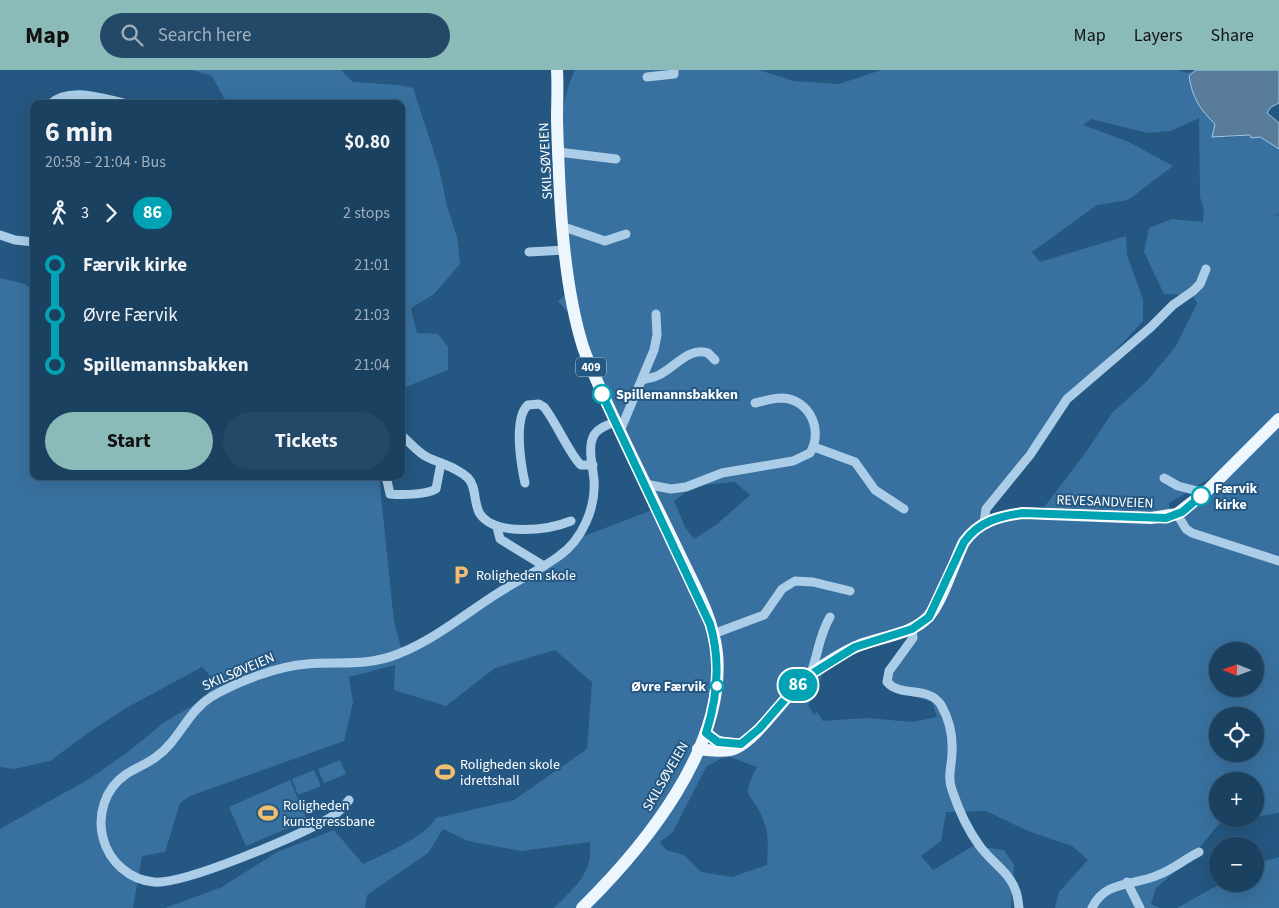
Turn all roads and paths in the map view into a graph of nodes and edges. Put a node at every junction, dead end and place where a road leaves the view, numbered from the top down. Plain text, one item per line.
1 (557, 70) edge
2 (674, 70) edge
3 (647, 77) dead end
4 (56, 100) edge
5 (106, 100) edge
6 (558, 152) junction
7 (616, 159) dead end
8 (564, 227) junction
9 (626, 234) dead end
10 (0, 235) edge
11 (30, 242) edge
12 (565, 250) junction
13 (529, 252) dead end
14 (1206, 269) dead end
15 (656, 314) dead end
16 (715, 360) dead end
17 (643, 380) junction
18 (755, 403) dead end
19 (1279, 419) edge
20 (618, 427) junction
21 (405, 438) edge
22 (814, 447) junction
23 (441, 463) junction
24 (592, 464) junction
25 (1164, 478) dead end
26 (386, 480) edge
27 (525, 483) dead end
28 (645, 484) junction
29 (1205, 493) junction
30 (904, 509) dead end
31 (1177, 514) junction
32 (571, 521) dead end
33 (984, 523) junction
34 (497, 526) junction
35 (1279, 561) edge
36 (544, 566) junction
37 (850, 591) dead end
38 (830, 617) dead end
39 (912, 629) junction
40 (713, 634) junction
41 (813, 673) junction
42 (706, 733) junction
43 (741, 744) junction
44 (698, 748) junction
45 (350, 800) dead end
46 (1198, 852) dead end
47 (1127, 882) junction
48 (582, 908) edge
49 (1019, 908) edge
50 (1092, 908) edge
51 (1140, 908) edge

1 - 6 main road, SKILSØVEIEN / 409
2 - 3 street
4 - 5 street
6 - 7 street
6 - 8 main road, SKILSØVEIEN / 409
8 - 9 street
8 - 12 main road, SKILSØVEIEN / 409
10 - 11 street
12 - 13 street
12 - 20 main road, SKILSØVEIEN / 409
14 - 33 street, REVESANDVEIEN
15 - 17 street
16 - 17 street
17 - 20 street
18 - 22 street
19 - 29 main road, REVESANDVEIEN
20 - 24 street, SKILSØVEIEN
20 - 28 main road, SKILSØVEIEN / 409
21 - 23 street
22 - 28 street
22 - 30 street
23 - 26 street
23 - 34 street
24 - 27 street
24 - 36 street, SKILSØVEIEN
25 - 29 street
28 - 40 main road, SKILSØVEIEN / 409
29 - 31 main road, REVESANDVEIEN
31 - 33 main road, REVESANDVEIEN
31 - 35 street
32 - 34 street
33 - 39 main road, REVESANDVEIEN
34 - 36 street
36 - 45 street, SKILSØVEIEN
37 - 40 street
38 - 41 street
39 - 41 main road, REVESANDVEIEN
39 - 49 street
40 - 42 main road, SKILSØVEIEN / 409
41 - 43 main road, REVESANDVEIEN
42 - 43 main road
42 - 44 main road, SKILSØVEIEN / 409
43 - 44 main road, REVESANDVEIEN
44 - 48 main road, SKILSØVEIEN / 409
46 - 47 street
47 - 50 street
47 - 51 street

